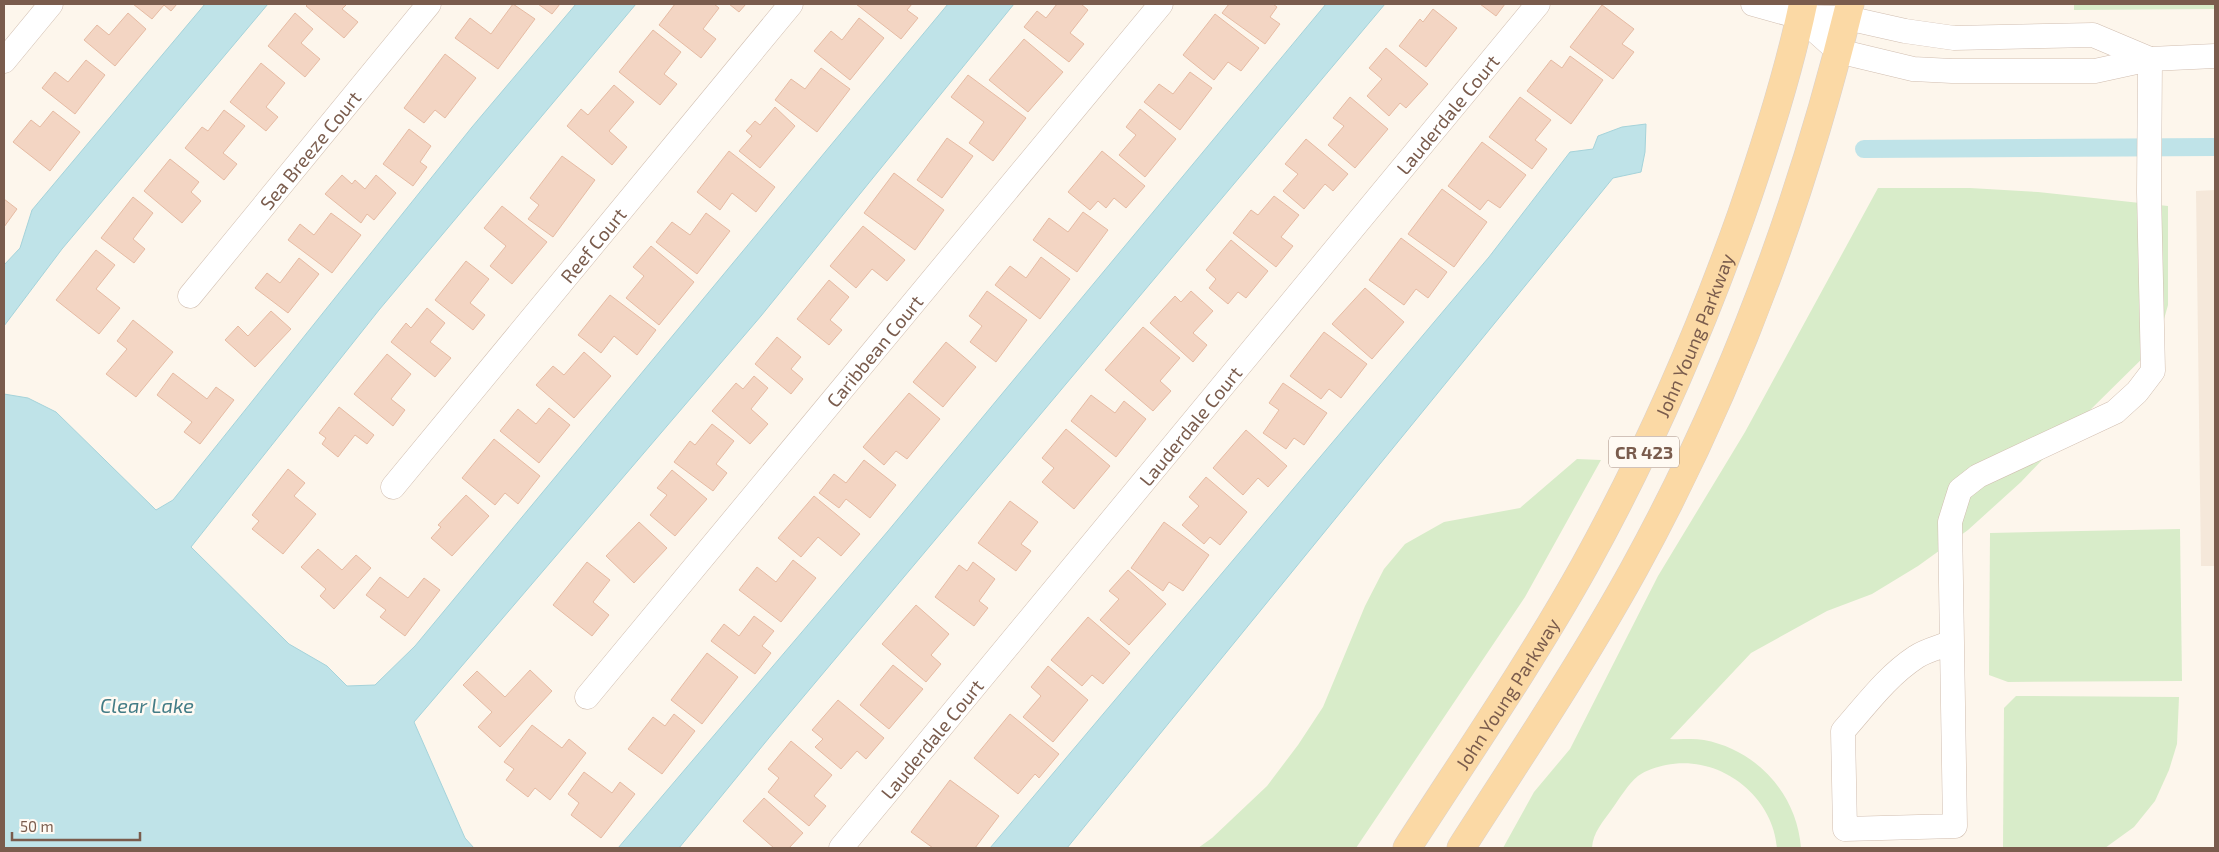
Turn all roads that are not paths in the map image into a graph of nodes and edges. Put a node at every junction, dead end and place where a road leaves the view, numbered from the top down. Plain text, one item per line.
1 (51, 4) edge
2 (429, 4) edge
3 (791, 4) edge
4 (1161, 4) edge
5 (1538, 4) edge
6 (1753, 4) edge
7 (1802, 11) edge
8 (1849, 11) edge
9 (1838, 52) junction
10 (2215, 56) edge
11 (2150, 59) junction
12 (4, 61) edge
13 (190, 296) dead end
14 (393, 487) dead end
15 (1952, 642) junction
16 (587, 697) dead end
17 (841, 848) edge
18 (1407, 848) edge
19 (1461, 848) edge

1 - 12 street
2 - 13 street, Sea Breeze Court
3 - 14 street, Reef Court
4 - 16 street, Caribbean Court
5 - 17 street, Lauderdale Court
6 - 7 street
7 - 8 street
7 - 9 street
7 - 18 main road, John Young Parkway / CR 423
8 - 9 main road, CR 423
8 - 11 street
9 - 11 street
9 - 19 main road, CR 423
10 - 11 street
11 - 15 street
15 - 15 street

